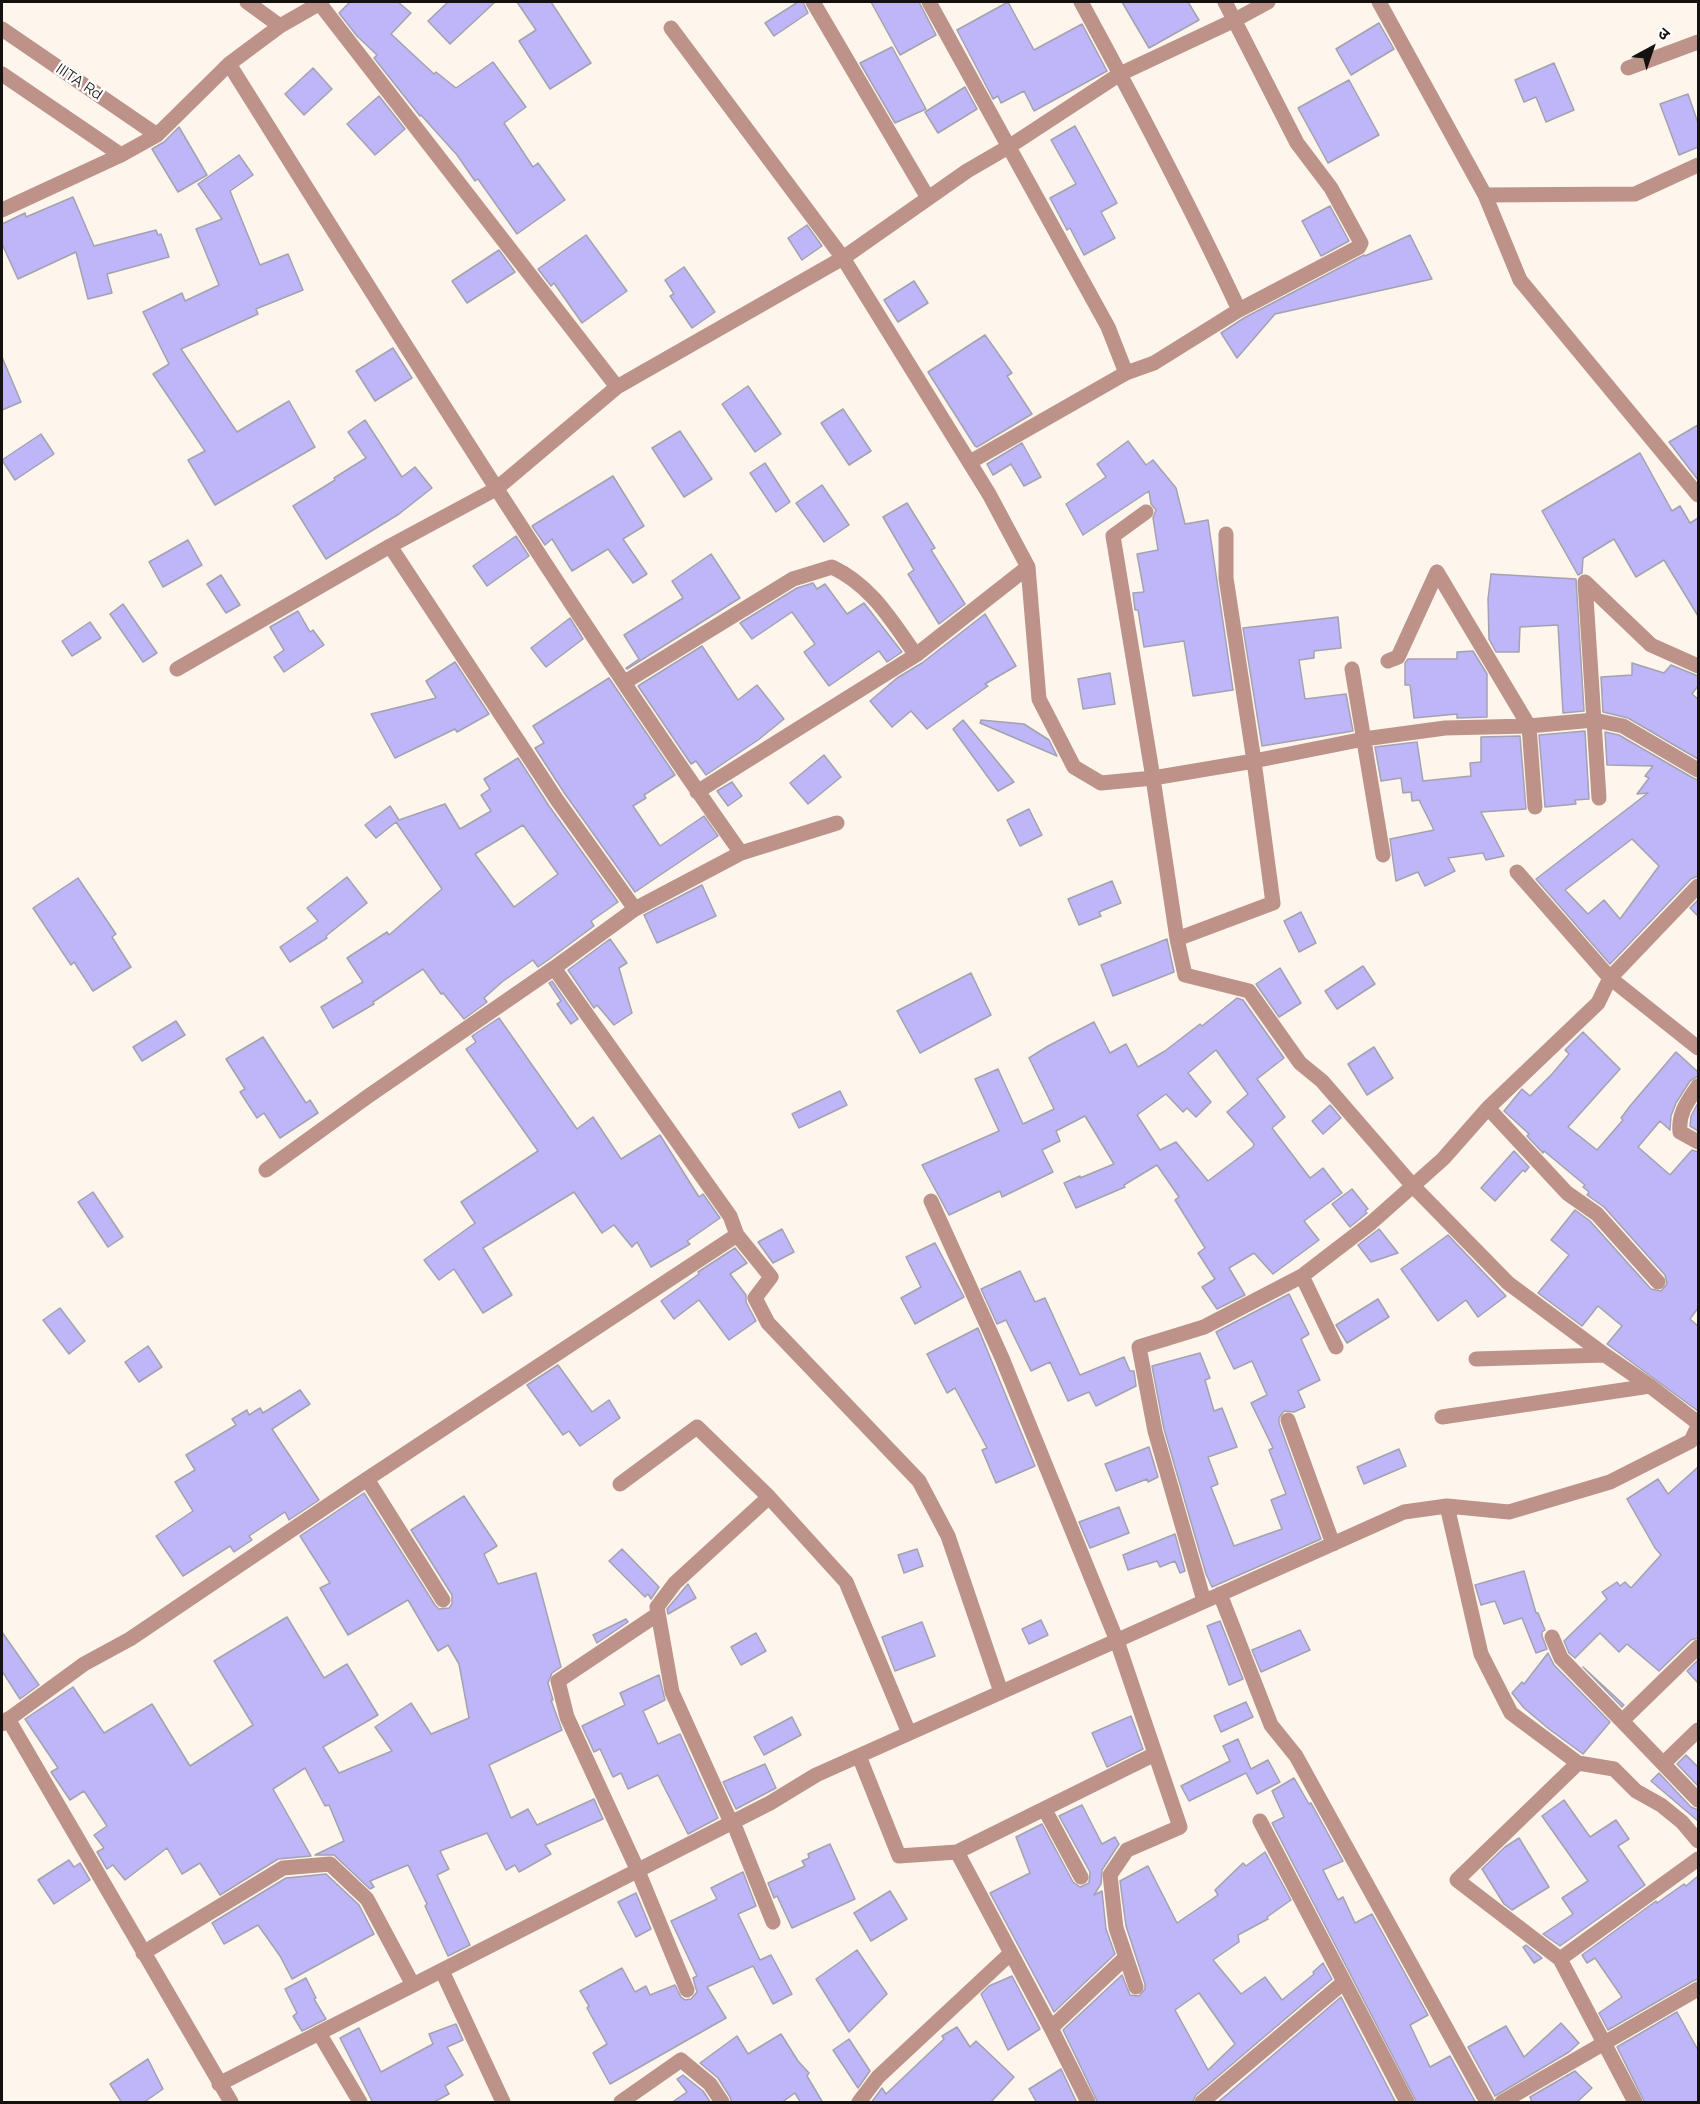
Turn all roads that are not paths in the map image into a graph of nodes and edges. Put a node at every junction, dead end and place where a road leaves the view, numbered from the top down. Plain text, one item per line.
1 (247, 2) edge
2 (813, 2) edge
3 (929, 2) edge
4 (1081, 2) edge
5 (1225, 2) edge
6 (1268, 2) edge
7 (1378, 2) edge
8 (321, 3) edge
9 (1235, 20) junction
10 (280, 26) junction
11 (671, 28) dead end
12 (2, 29) edge
13 (1698, 42) edge
14 (229, 64) junction
15 (1628, 68) dead end
16 (2, 74) edge
17 (1120, 74) junction
18 (157, 135) junction
19 (1010, 147) junction
20 (121, 155) junction
21 (1698, 165) edge
22 (1485, 195) junction
23 (928, 198) junction
24 (2, 210) edge
25 (843, 258) junction
26 (1239, 310) junction
27 (1126, 373) junction
28 (617, 387) junction
29 (970, 462) junction
30 (1693, 479) edge
31 (496, 489) junction
32 (1698, 495) edge
33 (1146, 512) dead end
34 (1226, 534) dead end
35 (390, 546) junction
36 (1028, 567) junction
37 (916, 655) junction
38 (1388, 661) dead end
39 (1698, 666) edge
40 (177, 669) dead end
41 (1352, 669) dead end
42 (625, 682) junction
43 (1594, 720) junction
44 (1529, 726) junction
45 (1364, 739) junction
46 (1254, 761) junction
47 (1698, 770) edge
48 (1153, 778) junction
49 (698, 792) junction
50 (1599, 798) dead end
51 (1535, 807) dead end
52 (837, 822) dead end
53 (741, 853) junction
54 (1383, 855) dead end
55 (1517, 872) dead end
56 (1698, 886) edge
57 (635, 909) junction
58 (1177, 939) junction
59 (554, 968) junction
60 (1610, 978) junction
61 (1698, 1048) edge
62 (1698, 1086) edge
63 (1488, 1108) junction
64 (1698, 1142) edge
65 (266, 1170) dead end
66 (1413, 1186) junction
67 (931, 1201) dead end
68 (737, 1235) junction
69 (1302, 1276) junction
70 (1658, 1282) dead end
71 (1336, 1347) dead end
72 (1605, 1355) junction
73 (1476, 1359) dead end
74 (1650, 1386) junction
75 (1442, 1417) dead end
76 (1288, 1420) dead end
77 (1698, 1425) edge
78 (1695, 1445) edge
79 (367, 1479) junction
80 (620, 1484) dead end
81 (769, 1497) junction
82 (1447, 1506) junction
83 (1333, 1544) junction
84 (1220, 1594) junction
85 (443, 1600) dead end
86 (1204, 1601) junction
87 (658, 1614) junction
88 (1552, 1637) dead end
89 (1117, 1641) junction
90 (1698, 1647) edge
91 (1001, 1692) junction
92 (1622, 1721) junction
93 (5, 1722) edge
94 (1698, 1730) edge
95 (909, 1733) junction
96 (1155, 1754) junction
97 (859, 1756) junction
98 (1578, 1763) junction
99 (1664, 1763) junction
100 (1698, 1800) edge
101 (1045, 1810) junction
102 (1260, 1821) dead end
103 (733, 1822) junction
104 (1698, 1841) edge
105 (957, 1852) junction
106 (1698, 1859) edge
107 (638, 1871) junction
108 (1081, 1877) dead end
109 (773, 1922) dead end
110 (143, 1953) junction
111 (1011, 1953) junction
112 (1126, 1957) junction
113 (1560, 1959) junction
114 (442, 1971) junction
115 (1344, 1982) junction
116 (413, 1985) junction
117 (1136, 1987) dead end
118 (1698, 1989) edge
119 (687, 1990) dead end
120 (1051, 2028) junction
121 (319, 2033) junction
122 (1604, 2043) junction
123 (219, 2084) junction
124 (231, 2103) edge
125 (360, 2103) edge
126 (503, 2103) edge
127 (621, 2103) edge
128 (722, 2103) edge
129 (859, 2103) edge
130 (1088, 2103) edge
131 (1202, 2103) edge
132 (1407, 2103) edge
133 (1487, 2103) edge
134 (1502, 2103) edge
135 (1635, 2103) edge

1 - 10 street
2 - 23 street
3 - 19 street
4 - 17 street
5 - 9 street
6 - 9 street
7 - 22 street
8 - 10 street
8 - 28 street
9 - 17 street
9 - 26 street
10 - 14 street
11 - 25 street
12 - 18 street, IIITA Rd
13 - 15 street
14 - 18 street
14 - 31 street
16 - 20 street
17 - 19 street
17 - 26 street
18 - 20 street
19 - 23 street
19 - 27 street
20 - 24 street
21 - 22 street
22 - 30 street
23 - 25 street
25 - 28 street
25 - 29 street
26 - 27 street
27 - 29 street
28 - 31 street
29 - 36 street
30 - 32 street
31 - 35 street
31 - 42 street
33 - 48 street
34 - 46 street
35 - 40 street
35 - 57 street
36 - 37 street
36 - 48 street
37 - 42 street
37 - 49 street
38 - 44 street
39 - 43 street
41 - 45 street
42 - 49 street
43 - 44 street
43 - 47 street
43 - 50 street
44 - 45 street
44 - 51 street
45 - 46 street
45 - 54 street
46 - 48 street
46 - 58 street
48 - 58 street
49 - 53 street
52 - 53 street
53 - 57 street
55 - 60 street
56 - 60 street
57 - 59 street
58 - 66 street
59 - 65 street
59 - 68 street
60 - 61 street
60 - 63 street
62 - 64 street
63 - 66 street
63 - 70 street
66 - 69 street
66 - 72 street
67 - 89 street
68 - 79 street
68 - 91 street
69 - 71 street
69 - 86 street
72 - 73 street
72 - 74 street
74 - 75 street
74 - 77 street
76 - 83 street
77 - 78 street
78 - 82 street
79 - 85 street
79 - 93 street
80 - 81 street
81 - 87 street
81 - 95 street
82 - 83 street
82 - 98 street
83 - 84 street
84 - 86 street
84 - 133 street
86 - 89 street
87 - 103 street
87 - 107 street
88 - 92 street
89 - 91 street
89 - 96 street
90 - 92 street
91 - 95 street
92 - 99 street
93 - 110 street
94 - 99 street
95 - 97 street
96 - 101 street
96 - 112 street
97 - 103 street
97 - 105 street
98 - 104 street
98 - 113 street
99 - 100 street
101 - 105 street
101 - 108 street
102 - 115 street
103 - 107 street
103 - 109 street
105 - 111 street
106 - 113 street
107 - 114 street
107 - 119 street
110 - 116 street
110 - 123 street
111 - 120 street
111 - 129 street
112 - 117 street
112 - 120 street
113 - 122 street
114 - 116 street
114 - 126 street
115 - 131 street
115 - 132 street
116 - 121 street
118 - 122 street
120 - 130 street
121 - 123 street
121 - 125 street
122 - 134 street
122 - 135 street
123 - 124 street
127 - 128 street

